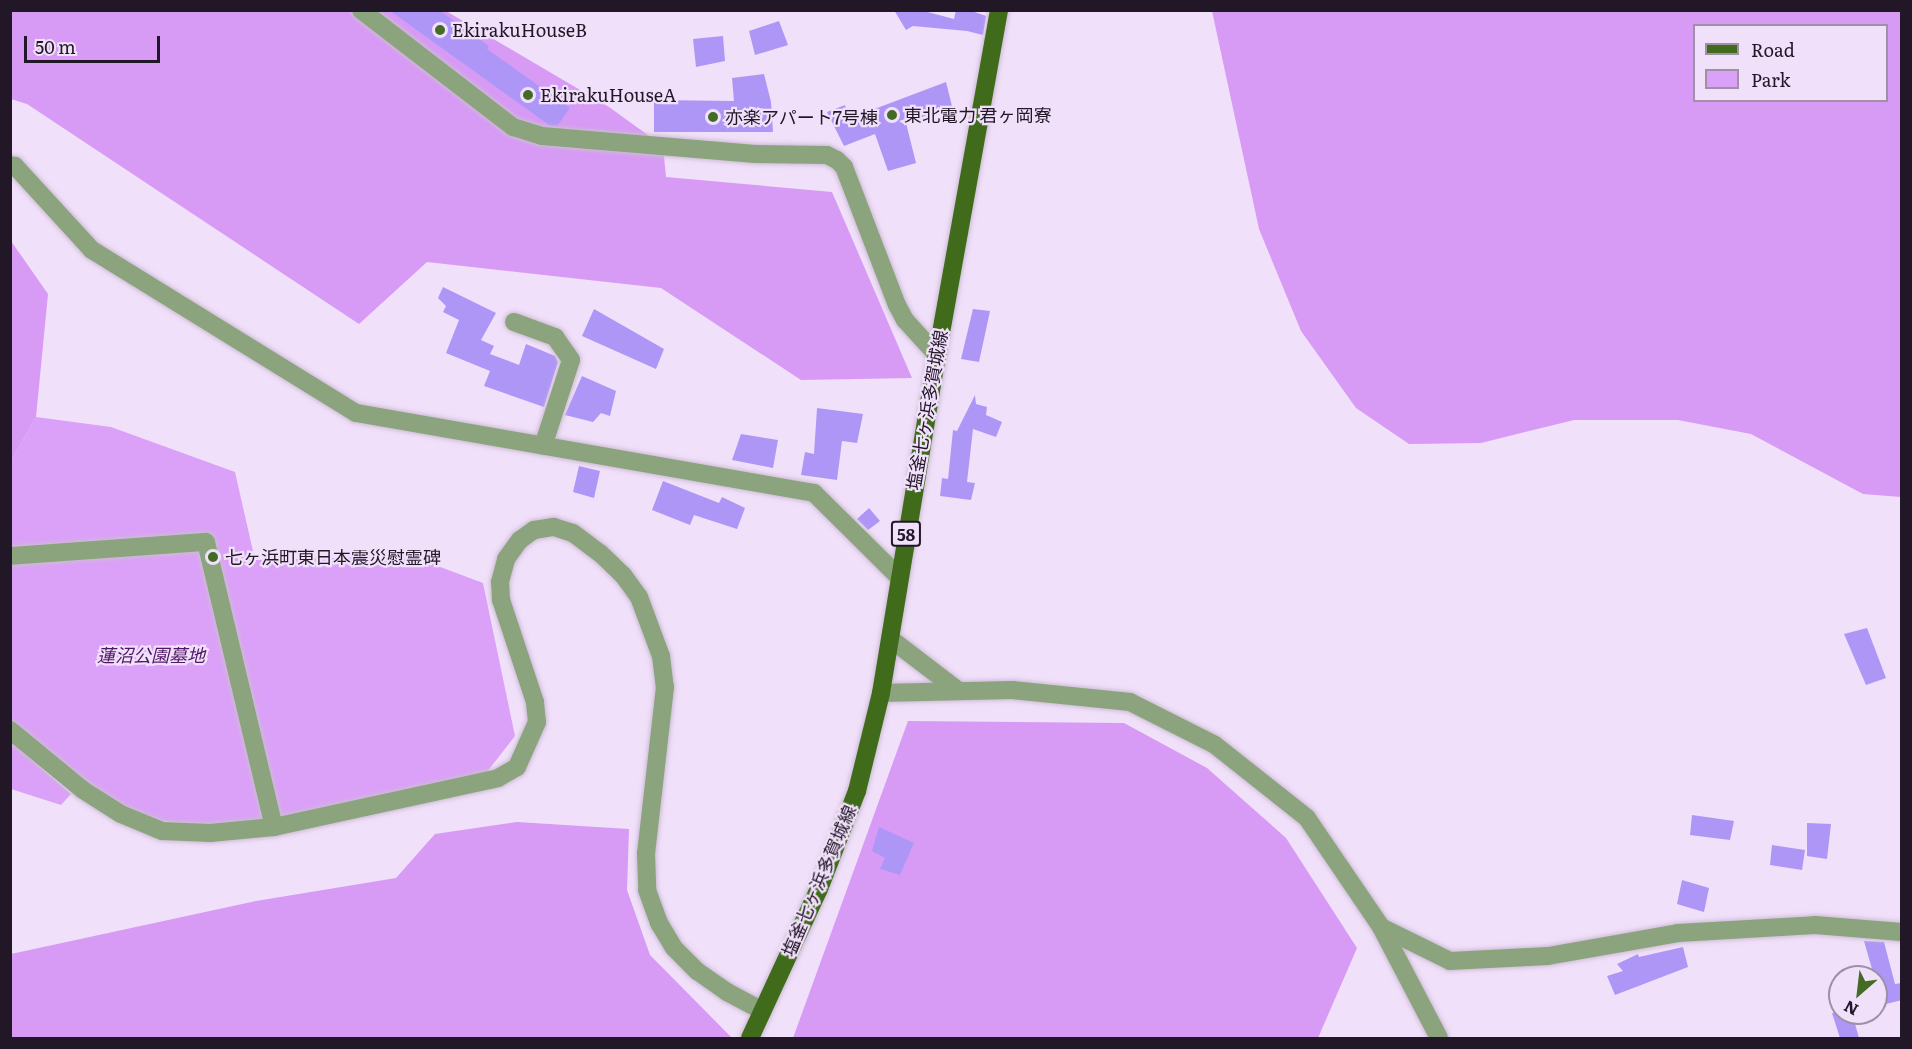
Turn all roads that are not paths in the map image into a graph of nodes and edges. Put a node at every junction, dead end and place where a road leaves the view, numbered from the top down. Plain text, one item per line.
1 (361, 10) edge
2 (999, 10) edge
3 (10, 165) edge
4 (514, 322) dead end
5 (937, 355) junction
6 (543, 446) junction
7 (10, 556) edge
8 (899, 577) junction
9 (892, 640) junction
10 (956, 689) junction
11 (881, 693) junction
12 (10, 730) edge
13 (274, 827) junction
14 (1381, 927) junction
15 (1902, 932) edge
16 (762, 1011) junction
17 (750, 1038) edge
18 (1439, 1038) edge

1 - 5 street
2 - 5 main road, 塩釜七ヶ浜多賀城線 / 58
3 - 6 street
4 - 6 street
5 - 8 main road, 塩釜七ヶ浜多賀城線 / 58
6 - 8 street
7 - 13 street
8 - 9 main road, 塩釜七ヶ浜多賀城線 / 58
9 - 10 street
9 - 11 main road, 塩釜七ヶ浜多賀城線 / 58
10 - 11 street
10 - 14 street
11 - 16 main road, 塩釜七ヶ浜多賀城線 / 58
12 - 13 street
13 - 16 street
14 - 15 street
14 - 18 street
16 - 17 main road, 塩釜七ヶ浜多賀城線 / 58

